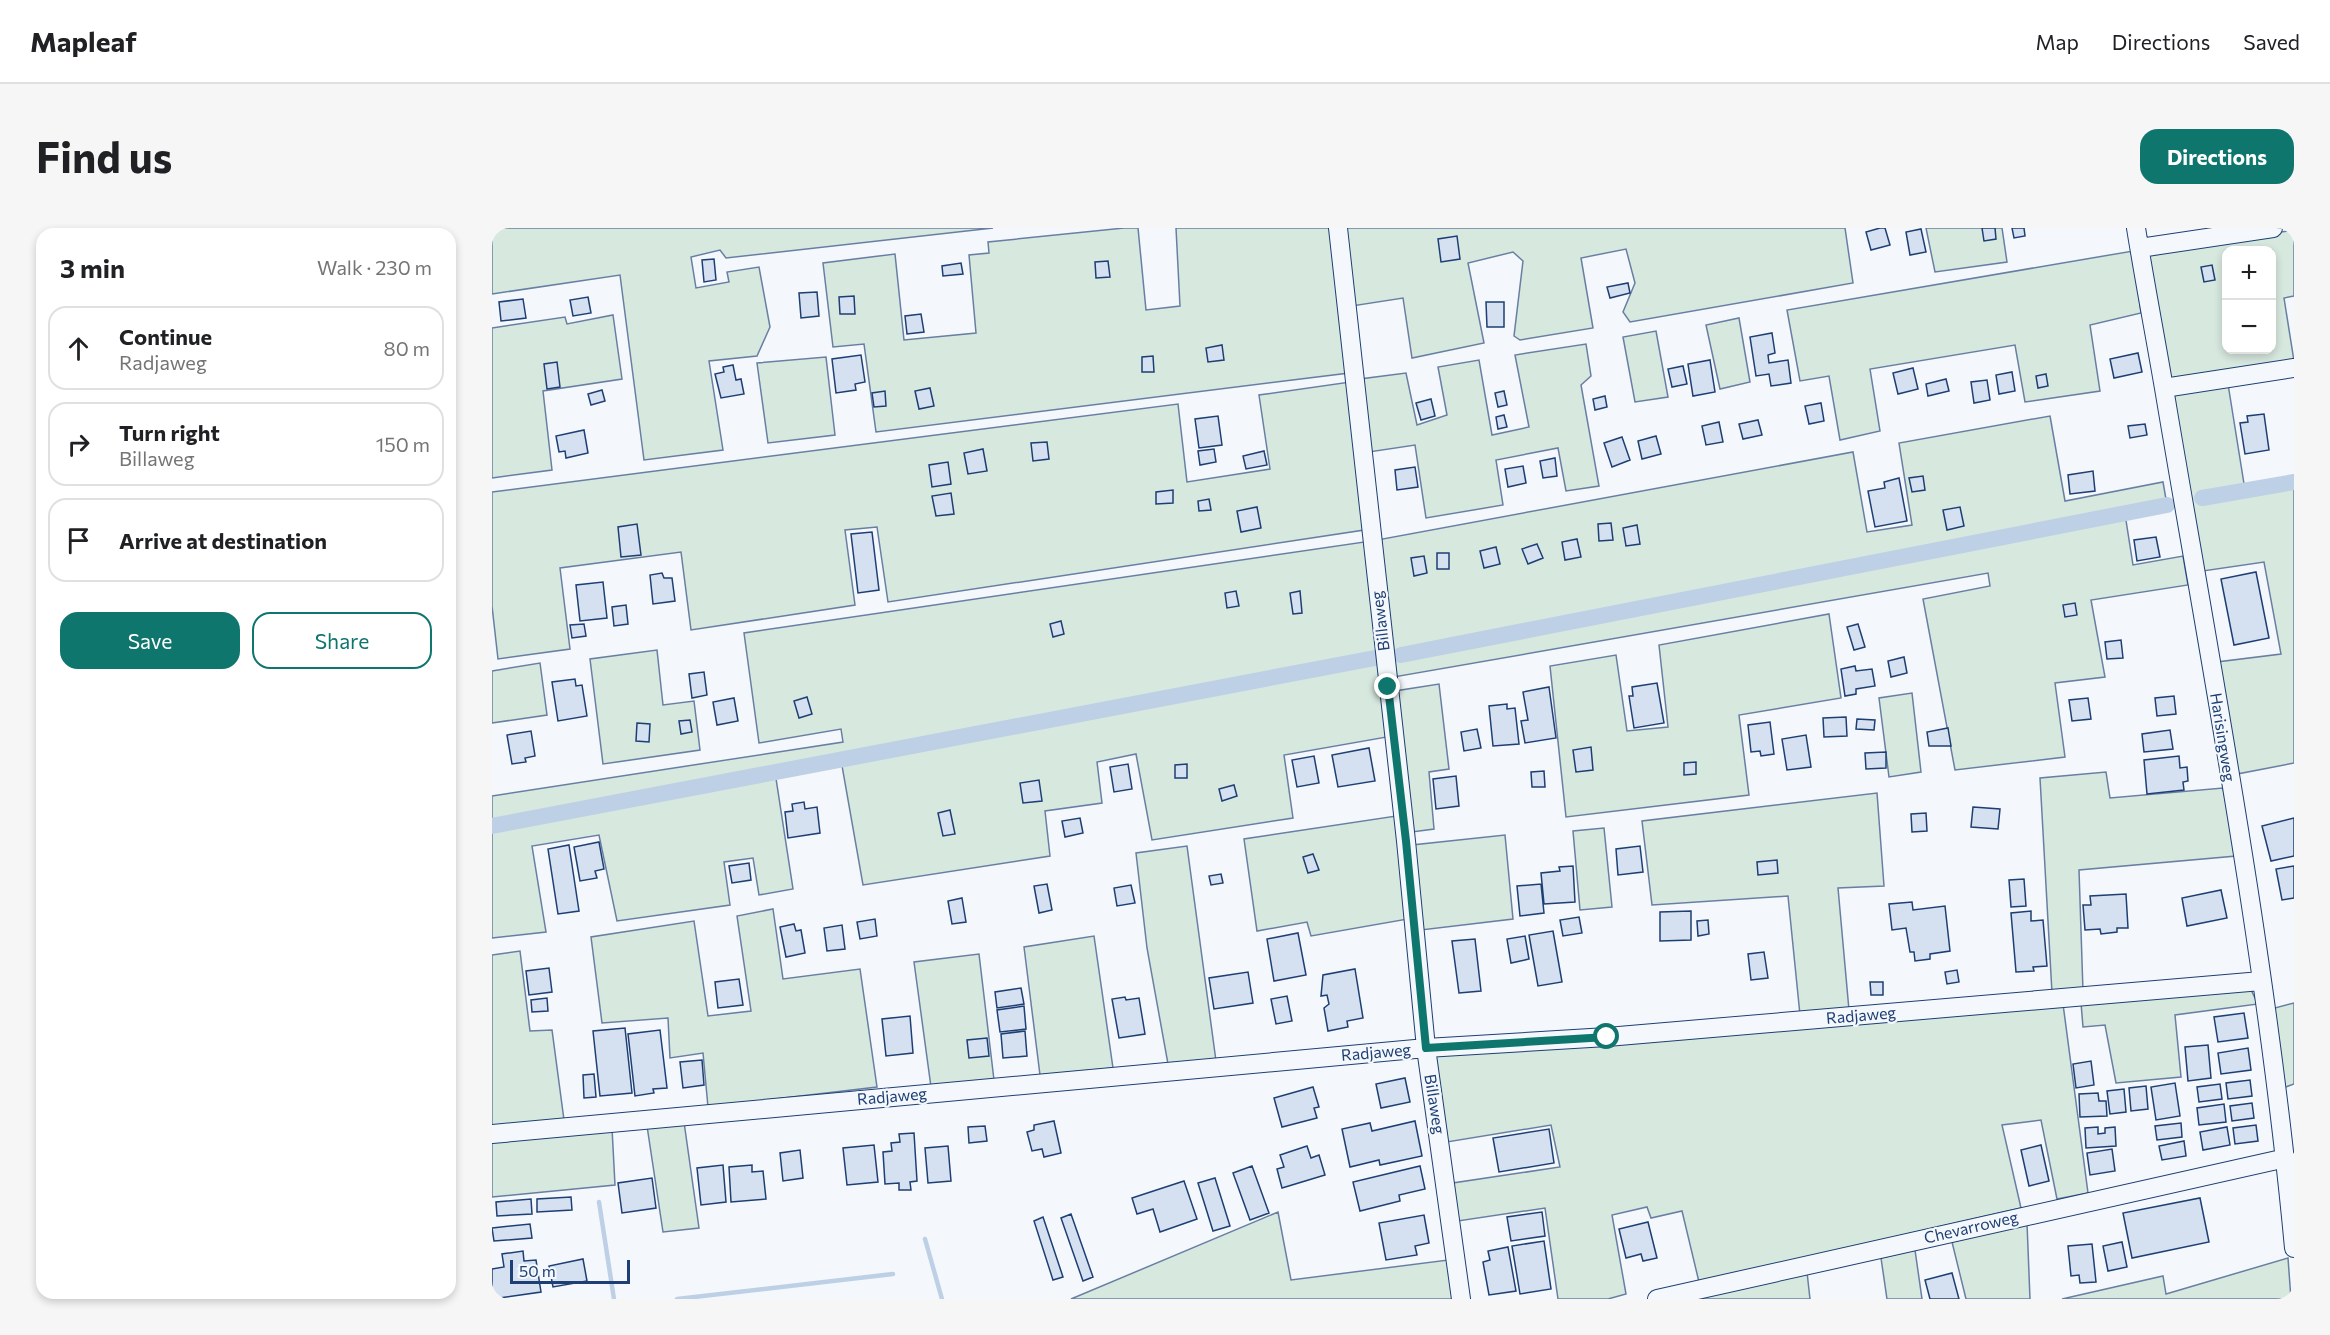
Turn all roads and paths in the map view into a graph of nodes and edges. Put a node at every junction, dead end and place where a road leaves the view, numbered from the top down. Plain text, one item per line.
1 (1338, 228) edge
2 (2136, 228) edge
3 (2273, 228) edge
4 (2140, 248) junction
5 (2294, 368) edge
6 (2164, 388) junction
7 (2261, 981) junction
8 (1426, 1048) junction
9 (492, 1134) edge
10 (2286, 1158) junction
11 (2291, 1177) edge
12 (2294, 1248) edge
13 (1461, 1299) edge
14 (1657, 1299) edge

1 - 8 street, Billaweg
2 - 4 street, Harisingweg
3 - 4 street
4 - 6 street, Harisingweg
5 - 6 street
6 - 7 street, Harisingweg
7 - 8 street, Radjaweg
7 - 10 street, Harisingweg
8 - 9 street, Radjaweg
8 - 13 street, Billaweg
10 - 11 street, Harisingweg
10 - 14 street, Chevarroweg
11 - 12 street, Harisingweg

